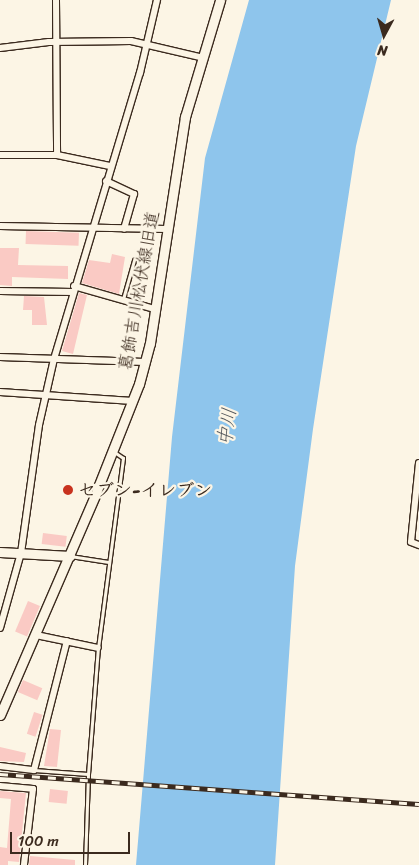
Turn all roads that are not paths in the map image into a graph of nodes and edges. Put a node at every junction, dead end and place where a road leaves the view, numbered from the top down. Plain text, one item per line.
1 (56, 0) edge
2 (157, 0) edge
3 (220, 0) edge
4 (56, 42) junction
5 (147, 44) junction
6 (0, 48) edge
7 (200, 57) junction
8 (0, 155) edge
9 (57, 155) junction
10 (110, 166) junction
11 (106, 181) junction
12 (0, 226) edge
13 (92, 227) junction
14 (124, 228) junction
15 (167, 229) junction
16 (134, 260) dead end
17 (73, 289) junction
18 (0, 291) edge
19 (123, 300) junction
20 (155, 309) junction
21 (0, 357) edge
22 (54, 359) junction
23 (144, 362) junction
24 (0, 392) edge
25 (46, 394) junction
26 (134, 401) junction
27 (113, 452) junction
28 (419, 463) edge
29 (419, 545) edge
30 (0, 552) edge
31 (21, 553) junction
32 (70, 556) junction
33 (109, 562) junction
34 (0, 628) edge
35 (36, 635) junction
36 (67, 641) junction
37 (98, 648) junction
38 (0, 690) edge
39 (9, 694) junction
40 (0, 715) edge
41 (0, 766) edge
42 (34, 770) junction
43 (88, 774) junction
44 (0, 786) edge
45 (24, 865) edge
46 (85, 865) edge

1 - 4 street
2 - 5 street
3 - 7 street, 葛飾吉川松伏線旧道
4 - 5 street
4 - 6 street
4 - 9 street
5 - 7 street
5 - 10 street
7 - 15 street, 葛飾吉川松伏線旧道
8 - 9 street
9 - 10 street
10 - 11 street
11 - 13 street
11 - 14 street
12 - 13 street
13 - 14 street
13 - 17 street
14 - 15 street
15 - 20 street, 葛飾吉川松伏線旧道
16 - 19 lane
17 - 18 street
17 - 19 street
17 - 22 street
19 - 20 street
20 - 23 street, 葛飾吉川松伏線旧道
21 - 22 street
22 - 23 street
22 - 25 street
23 - 26 street, 葛飾吉川松伏線旧道
24 - 25 street
25 - 26 street
25 - 31 street
26 - 27 street, 葛飾吉川松伏線旧道
27 - 32 street, 葛飾吉川松伏線旧道
27 - 33 lane
28 - 29 street
30 - 31 street
31 - 32 street
31 - 34 street
32 - 33 lane
32 - 35 street, 葛飾吉川松伏線旧道
33 - 37 lane
35 - 36 street
35 - 39 street, 葛飾吉川松伏線旧道
36 - 37 street
36 - 42 street
37 - 43 lane
38 - 39 street
39 - 40 street, 葛飾吉川松伏線旧道
41 - 42 street
42 - 43 lane
43 - 46 lane
44 - 45 street

